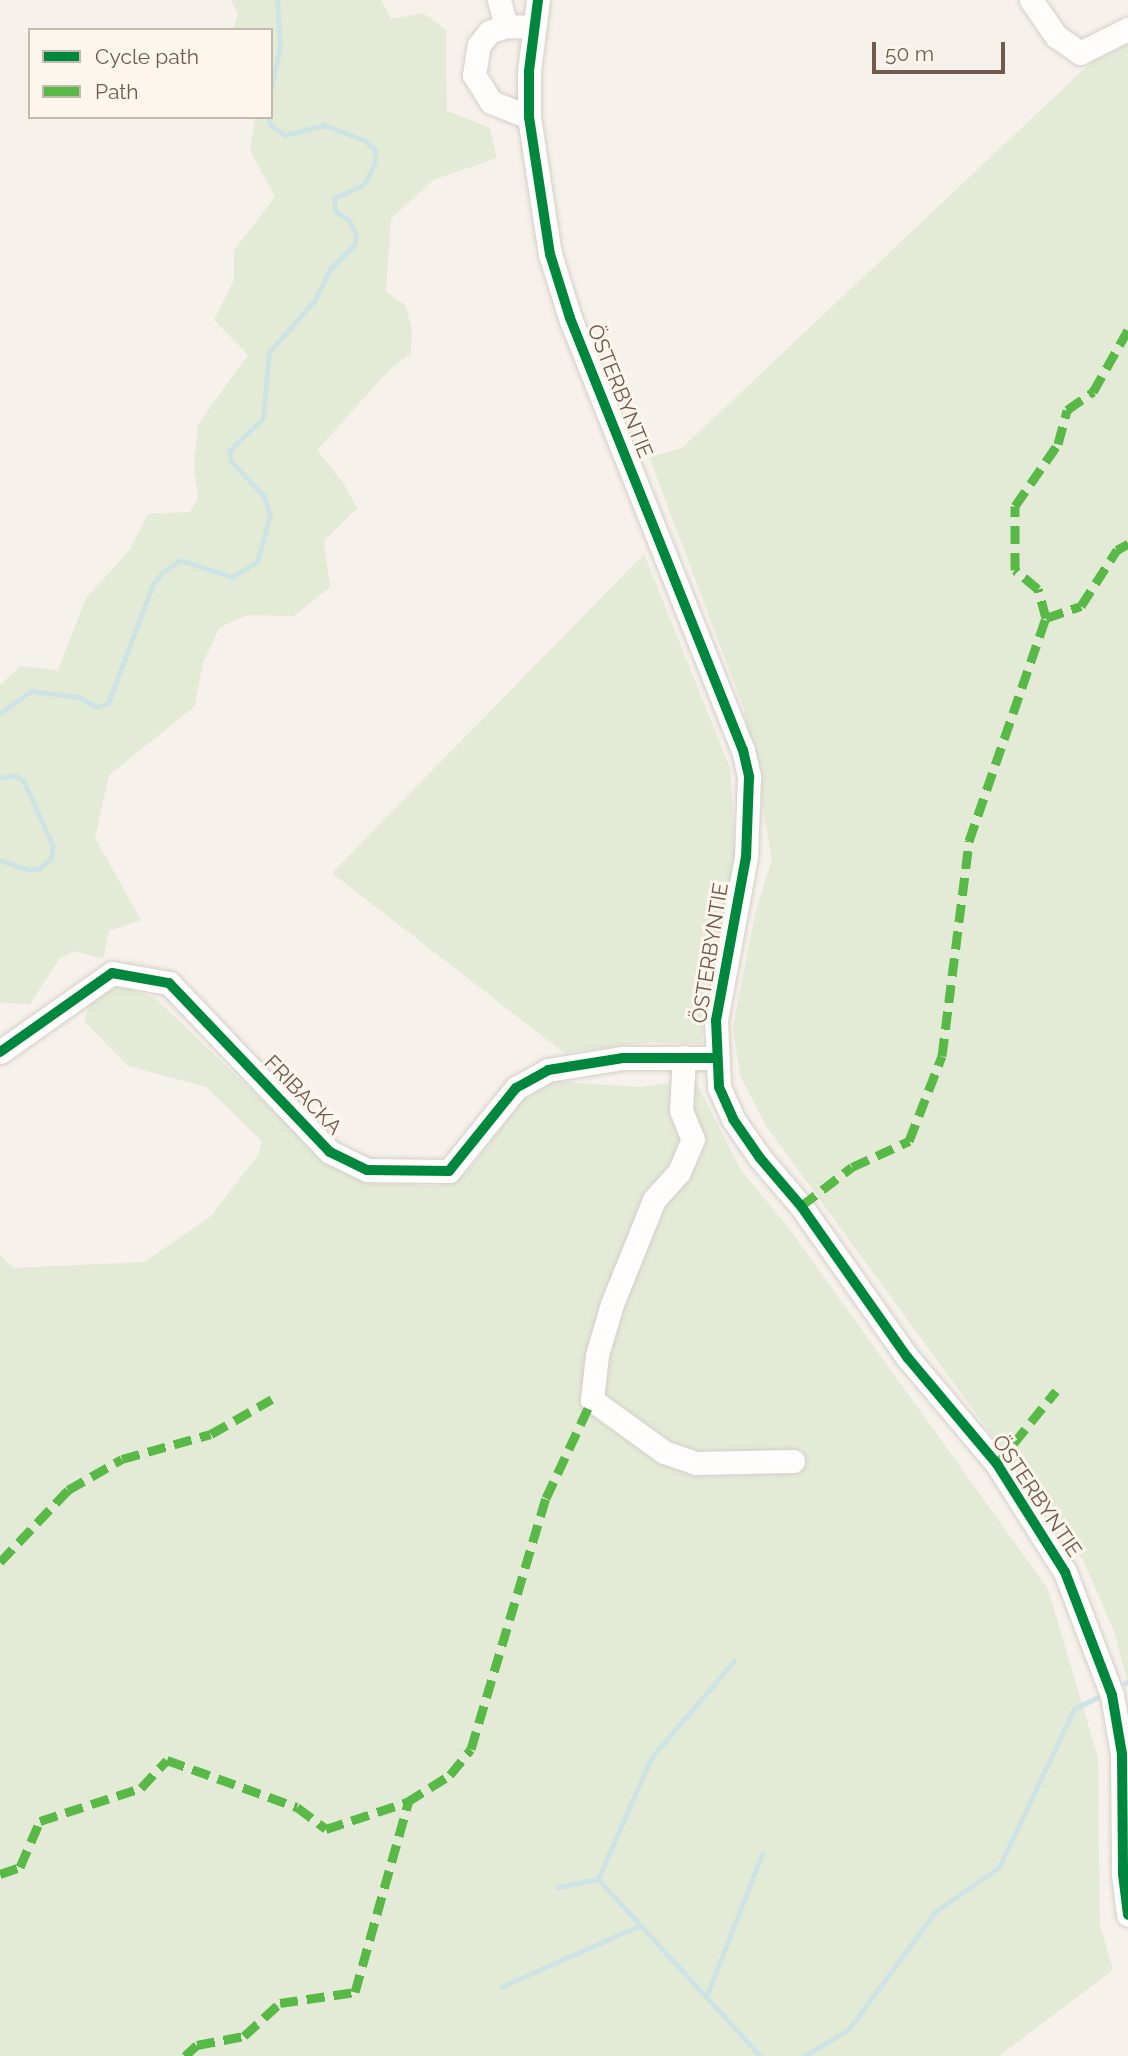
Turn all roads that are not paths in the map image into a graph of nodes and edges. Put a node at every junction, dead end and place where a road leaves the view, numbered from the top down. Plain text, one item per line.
1 (499, 0) edge
2 (538, 0) edge
3 (1031, 0) edge
4 (506, 26) junction
5 (534, 27) junction
6 (1128, 29) edge
7 (529, 117) junction
8 (0, 1052) edge
9 (684, 1057) junction
10 (715, 1058) junction
11 (793, 1461) dead end
12 (1128, 1914) edge

1 - 4 street
2 - 5 street, ÖSTERBYNTIE
3 - 6 street
4 - 5 street
4 - 7 street
5 - 7 street, ÖSTERBYNTIE
7 - 10 street, ÖSTERBYNTIE
8 - 9 street, FRIBACKA
9 - 10 street, FRIBACKA
9 - 11 street
10 - 12 street, ÖSTERBYNTIE

